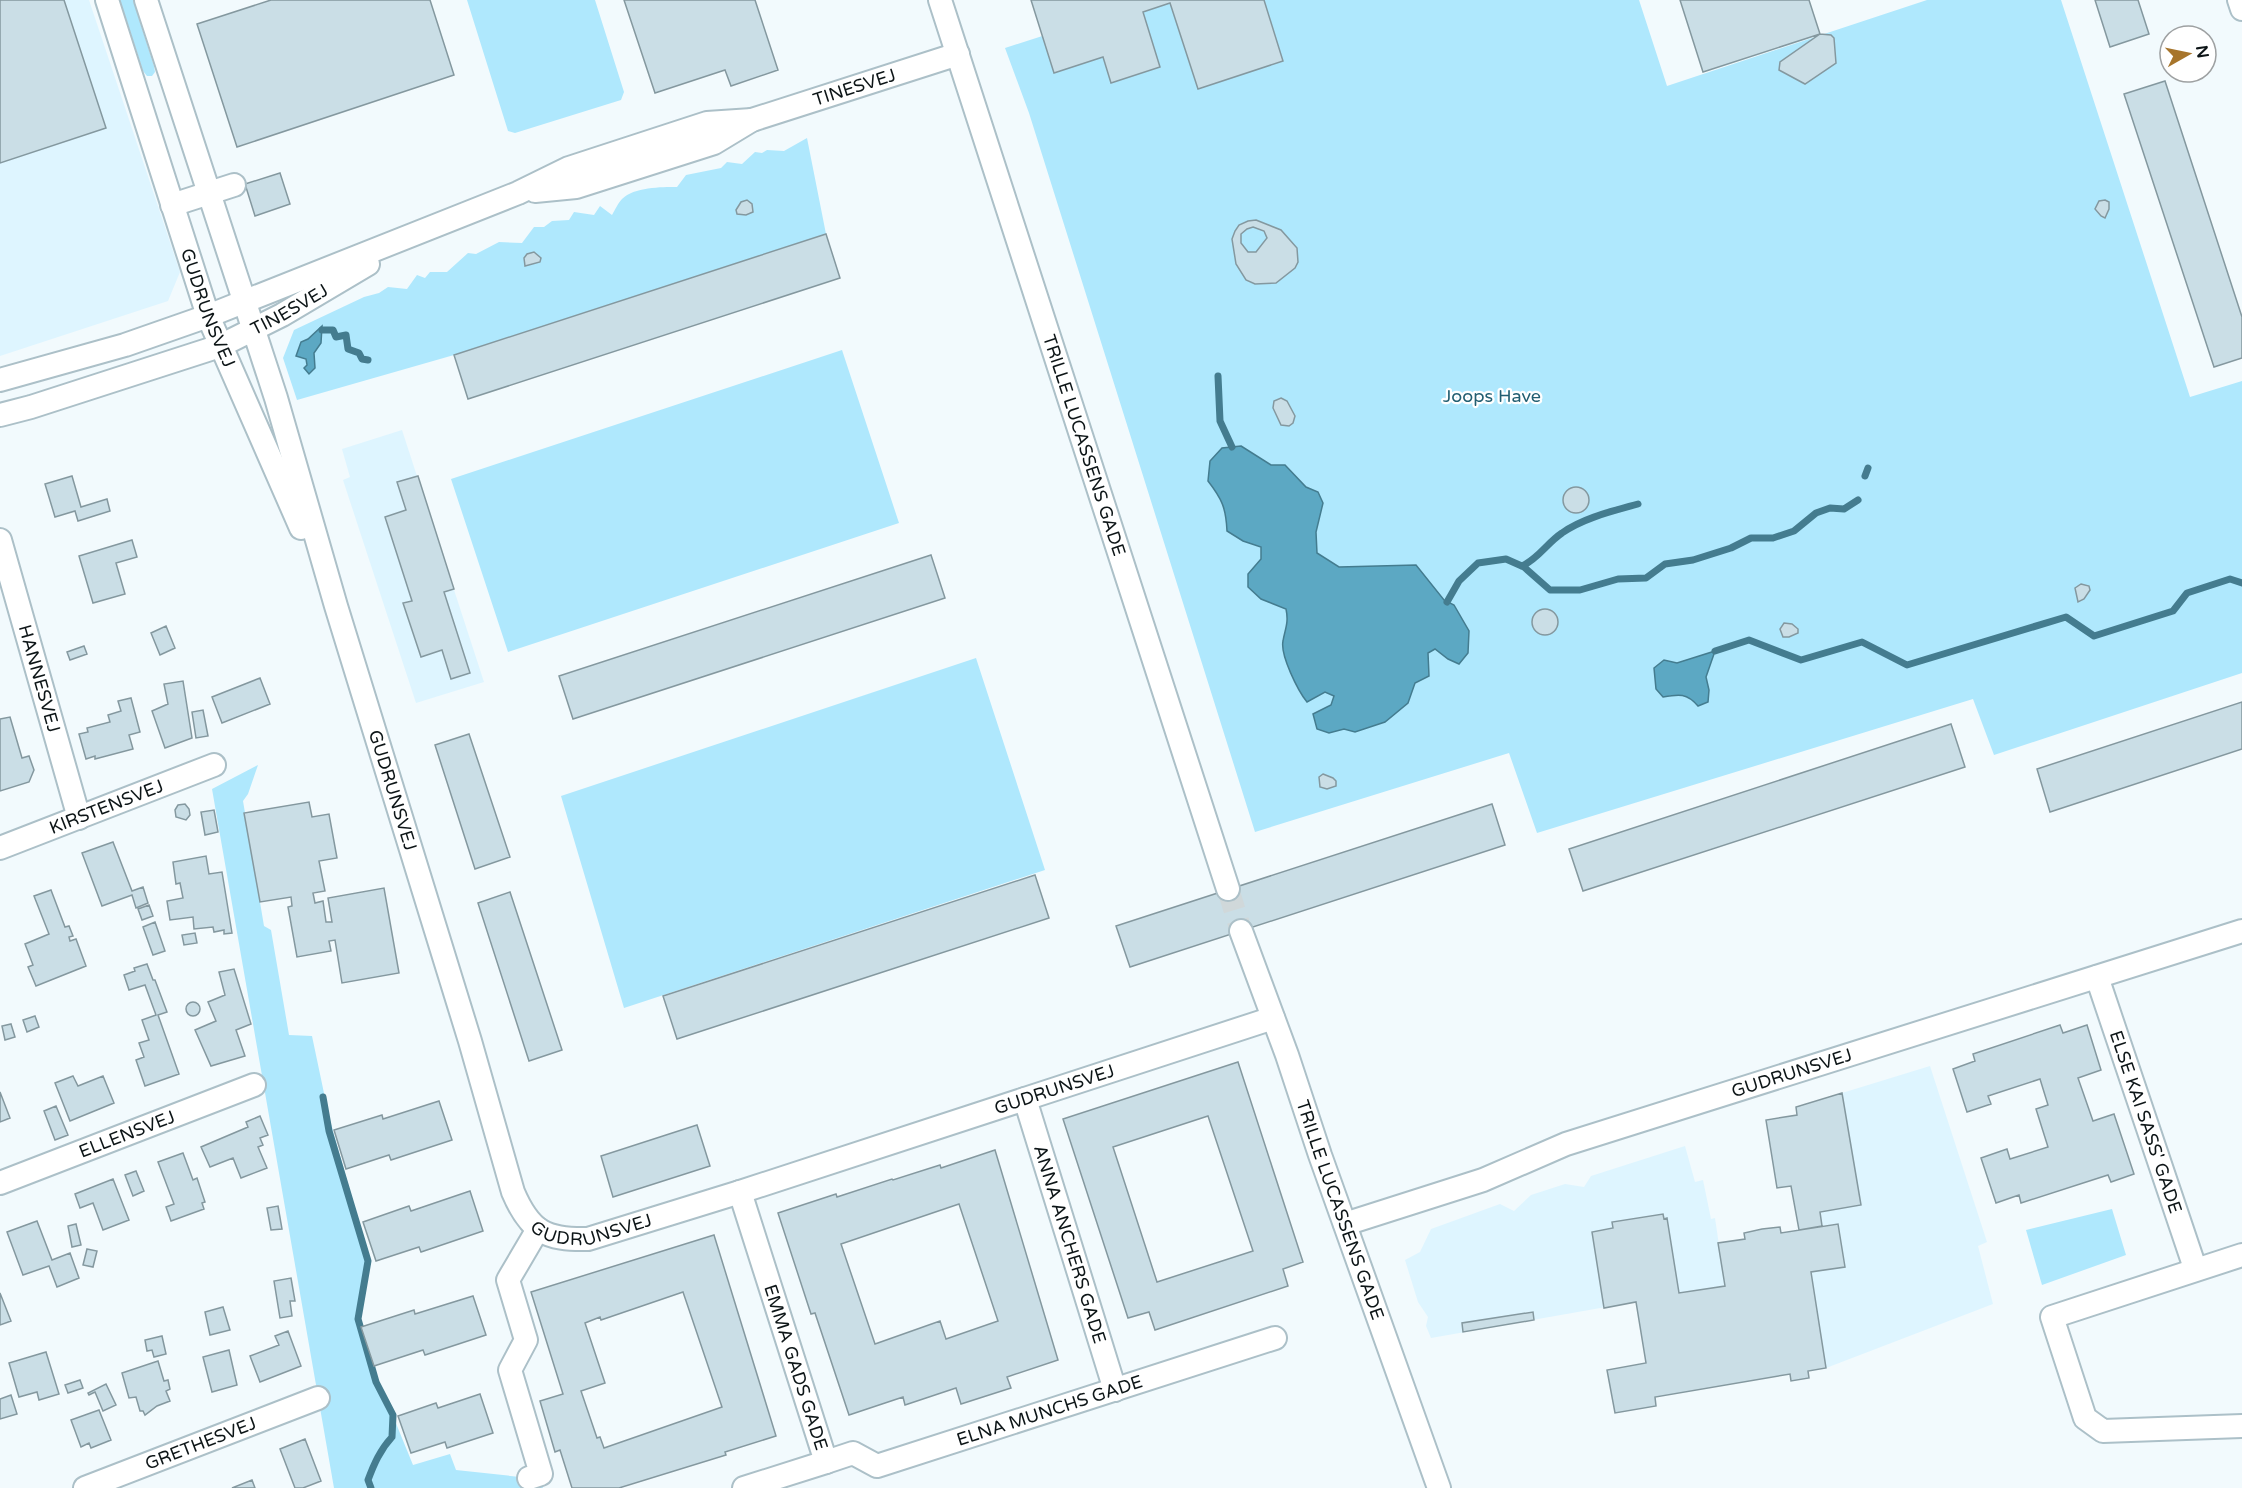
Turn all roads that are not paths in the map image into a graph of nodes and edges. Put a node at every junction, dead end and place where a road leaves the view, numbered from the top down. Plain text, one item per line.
1 (107, 0) edge
2 (146, 0) edge
3 (940, 0) edge
4 (2239, 0) edge
5 (2242, 9) edge
6 (958, 54) junction
7 (234, 185) dead end
8 (208, 193) junction
9 (172, 205) junction
10 (432, 227) junction
11 (244, 302) junction
12 (208, 316) junction
13 (253, 331) junction
14 (220, 346) junction
15 (0, 380) edge
16 (0, 415) edge
17 (0, 540) edge
18 (336, 606) junction
19 (214, 765) dead end
20 (79, 818) junction
21 (0, 848) edge
22 (1228, 890) tunnel mouth
23 (1242, 931) tunnel mouth
24 (2242, 931) edge
25 (2097, 977) junction
26 (1273, 1018) junction
27 (254, 1085) dead end
28 (1024, 1099) junction
29 (0, 1183) edge
30 (740, 1192) junction
31 (1345, 1224) junction
32 (538, 1229) junction
33 (2242, 1255) edge
34 (2196, 1268) junction
35 (1275, 1338) dead end
36 (1115, 1390) junction
37 (318, 1398) dead end
38 (2242, 1426) edge
39 (826, 1462) junction
40 (529, 1478) dead end
41 (85, 1488) edge
42 (744, 1488) edge
43 (1439, 1488) edge

1 - 9 street, GUDRUNSVEJ
2 - 8 street, GUDRUNSVEJ
3 - 6 street, TRILLE LUCASSENS GADE
4 - 5 street
6 - 10 street, TINESVEJ
6 - 22 street, TRILLE LUCASSENS GADE
7 - 8 street
8 - 9 street
8 - 11 street, GUDRUNSVEJ
9 - 12 street, GUDRUNSVEJ
10 - 11 street, TINESVEJ
10 - 13 street, TINESVEJ
11 - 12 street, TINESVEJ
11 - 13 street, GUDRUNSVEJ
12 - 14 street, GUDRUNSVEJ
12 - 15 street, TINESVEJ
13 - 14 street, TINESVEJ
13 - 18 street, GUDRUNSVEJ
14 - 16 street, TINESVEJ
14 - 18 street, GUDRUNSVEJ
17 - 20 street, HANNESVEJ
18 - 32 street, GUDRUNSVEJ
19 - 20 street, KIRSTENSVEJ
20 - 21 street, KIRSTENSVEJ
23 - 26 street, TRILLE LUCASSENS GADE
24 - 25 street, GUDRUNSVEJ
25 - 31 street, GUDRUNSVEJ
25 - 34 street, ELSE KAI SASS' GADE
26 - 28 street, GUDRUNSVEJ
26 - 31 street, TRILLE LUCASSENS GADE
27 - 29 street, ELLENSVEJ
28 - 30 street, GUDRUNSVEJ
28 - 36 street, ANNA ANCHERS GADE
30 - 32 street, GUDRUNSVEJ
30 - 39 street, EMMA GADS GADE
31 - 43 street, TRILLE LUCASSENS GADE
32 - 40 street
33 - 34 street
34 - 38 street
35 - 36 street, ELNA MUNCHS GADE
36 - 39 street, ELNA MUNCHS GADE
37 - 41 street, GRETHESVEJ
39 - 42 street, EMMA GADS GADE

